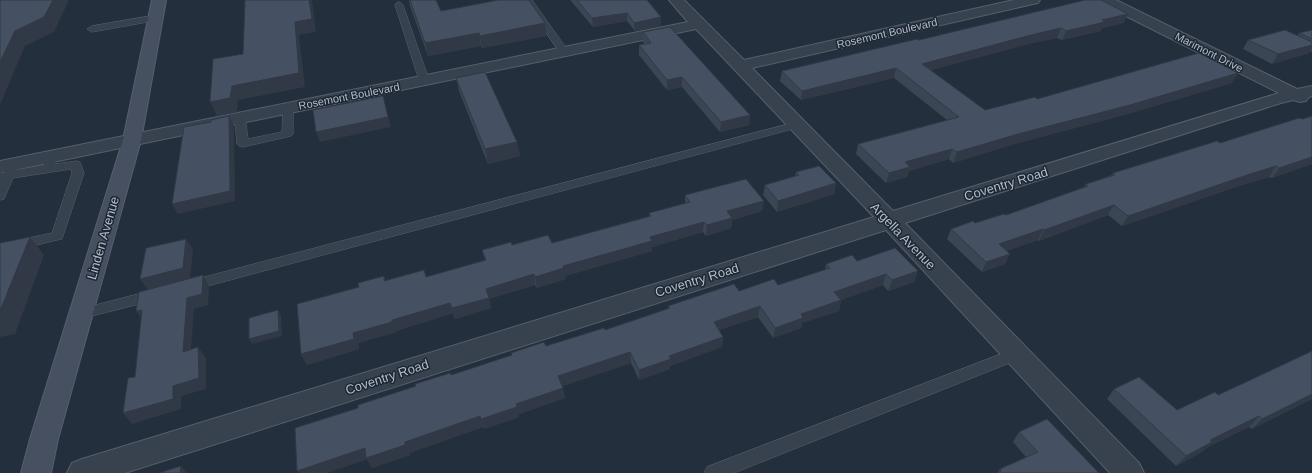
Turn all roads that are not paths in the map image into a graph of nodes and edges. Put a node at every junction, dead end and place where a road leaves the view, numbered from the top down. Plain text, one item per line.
1 (528, 0) edge
2 (676, 0) edge
3 (1033, 0) edge
4 (1105, 0) edge
5 (399, 5) dead end
6 (158, 9) edge
7 (699, 24) junction
8 (92, 29) dead end
9 (564, 52) junction
10 (740, 66) junction
11 (424, 80) junction
12 (1306, 96) edge
13 (288, 108) junction
14 (240, 118) junction
15 (796, 125) junction
16 (132, 140) junction
17 (50, 163) junction
18 (5, 171) edge
19 (0, 196) edge
20 (889, 220) junction
21 (0, 249) edge
22 (180, 288) edge
23 (165, 292) edge
24 (80, 314) junction
25 (1017, 354) junction
26 (36, 473) edge
27 (82, 473) edge
28 (713, 473) edge
29 (1129, 473) edge

1 - 9 lane
2 - 7 street, Argella Avenue
3 - 10 street, Rosemont Boulevard
4 - 12 street, Marimont Drive
5 - 11 lane
6 - 8 lane
6 - 16 main road, Linden Avenue
7 - 9 street, Rosemont Boulevard
7 - 10 street, Argella Avenue
9 - 11 street, Rosemont Boulevard
10 - 15 street, Argella Avenue
11 - 13 street, Rosemont Boulevard
12 - 20 street, Coventry Road
13 - 14 street, Rosemont Boulevard
13 - 14 lane
14 - 16 street, Rosemont Boulevard
15 - 20 street, Argella Avenue
15 - 22 lane
16 - 17 street, Rosemont Boulevard
16 - 24 main road, Linden Avenue
17 - 18 street, Rosemont Boulevard
17 - 21 lane
18 - 19 lane
20 - 25 street, Argella Avenue
20 - 27 street, Coventry Road
23 - 24 lane
24 - 26 main road, Linden Avenue
25 - 28 lane
25 - 29 street, Argella Avenue

